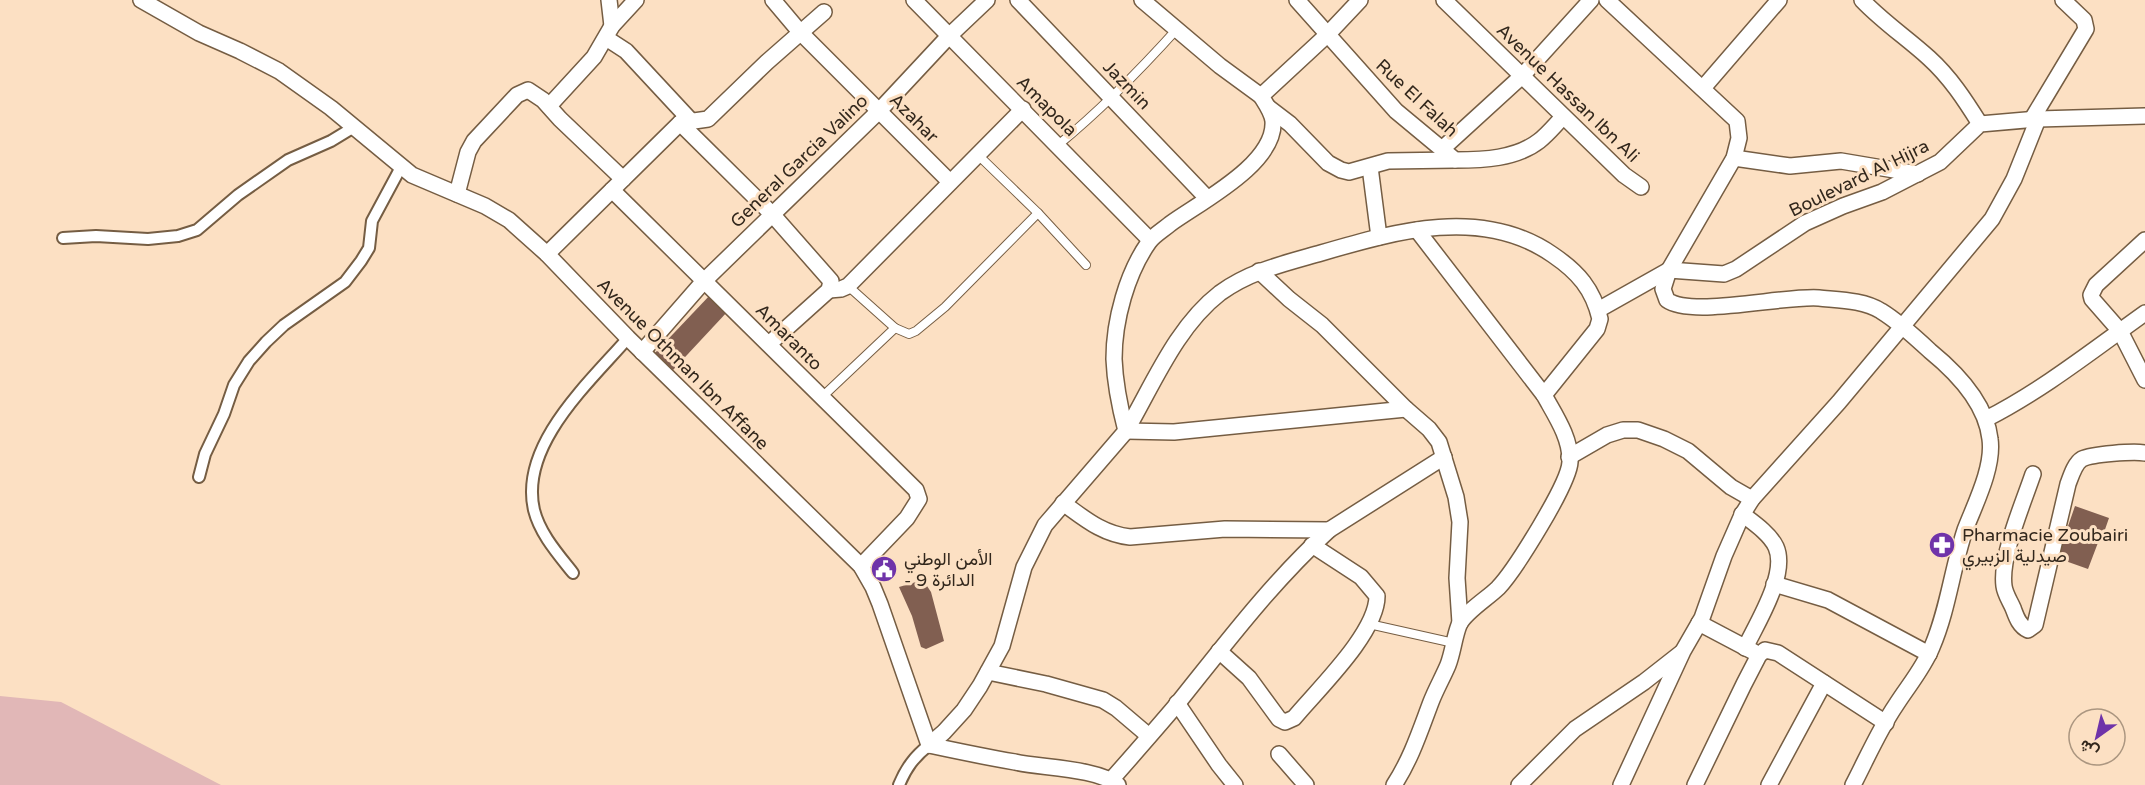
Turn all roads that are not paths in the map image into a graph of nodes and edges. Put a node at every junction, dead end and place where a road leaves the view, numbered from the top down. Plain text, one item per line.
1 (141, 0) edge
2 (609, 0) edge
3 (636, 0) edge
4 (772, 0) edge
5 (914, 0) edge
6 (987, 0) edge
7 (1018, 0) edge
8 (1142, 0) edge
9 (1297, 0) edge
10 (1360, 0) edge
11 (1444, 0) edge
12 (1591, 0) edge
13 (1607, 0) edge
14 (1862, 0) edge
15 (1772, 3) edge
16 (2072, 3) edge
17 (824, 12) dead end
18 (1177, 29) junction
19 (609, 32) junction
20 (800, 32) junction
21 (1327, 35) junction
22 (949, 36) junction
23 (1522, 76) junction
24 (1703, 88) junction
25 (1112, 97) junction
26 (1265, 102) junction
27 (549, 106) junction
28 (1023, 109) junction
29 (879, 111) junction
30 (2145, 116) edge
31 (1563, 117) junction
32 (2035, 119) junction
33 (686, 122) junction
34 (1980, 124) junction
35 (354, 127) junction
36 (1058, 145) junction
37 (1442, 149) junction
38 (977, 154) junction
39 (1734, 158) junction
40 (1455, 160) junction
41 (401, 167) junction
42 (1370, 167) junction
43 (1918, 174) junction
44 (950, 182) junction
45 (618, 184) junction
46 (1641, 186) dead end
47 (457, 194) junction
48 (1207, 198) junction
49 (1038, 213) junction
50 (772, 214) junction
51 (1417, 230) junction
52 (1379, 237) junction
53 (63, 238) dead end
54 (1150, 240) junction
55 (2145, 240) edge
56 (547, 254) junction
57 (1086, 265) dead end
58 (1669, 270) junction
59 (1259, 271) junction
60 (704, 281) junction
61 (848, 286) junction
62 (829, 290) junction
63 (1598, 310) junction
64 (2145, 313) edge
65 (1902, 326) junction
66 (895, 328) junction
67 (2120, 331) junction
68 (628, 338) junction
69 (770, 343) junction
70 (642, 352) junction
71 (2145, 380) edge
72 (1544, 395) junction
73 (822, 397) junction
74 (1406, 409) junction
75 (1986, 419) junction
76 (1126, 431) junction
77 (2145, 453) edge
78 (1444, 457) junction
79 (1569, 457) junction
80 (2033, 474) dead end
81 (199, 477) dead end
82 (1752, 499) junction
83 (1063, 503) junction
84 (1742, 514) junction
85 (1329, 530) junction
86 (1312, 545) junction
87 (861, 566) junction
88 (573, 573) dead end
89 (1774, 584) junction
90 (1460, 623) junction
91 (1699, 623) junction
92 (1369, 624) junction
93 (1454, 643) junction
94 (1745, 648) junction
95 (1219, 651) junction
96 (1683, 651) junction
97 (1929, 654) junction
98 (1759, 655) junction
99 (988, 672) junction
100 (1824, 683) junction
101 (1177, 703) junction
102 (1886, 723) junction
103 (1149, 736) junction
104 (928, 745) junction
105 (1279, 754) dead end
106 (1523, 781) edge
107 (1115, 782) edge
108 (899, 785) edge
109 (1235, 785) edge
110 (1306, 785) edge
111 (1394, 785) edge
112 (1540, 785) edge
113 (1622, 785) edge
114 (1695, 785) edge
115 (1769, 785) edge
116 (1853, 785) edge

1 - 35 street, Avenue Othman Ibn Affane
2 - 19 street
3 - 19 street
4 - 20 street, Azahar
5 - 22 street, Amapola
6 - 22 street, General Garcia Valino
7 - 25 street, Jazmin
8 - 18 street
9 - 21 street, Rue El Falah
10 - 21 street
11 - 23 street, Avenue Hassan Ibn Ali
12 - 23 street
13 - 24 street
14 - 34 street
15 - 24 street
16 - 32 street
17 - 20 street
18 - 25 lane
18 - 26 street
19 - 27 street
19 - 33 street
20 - 29 street, Azahar
20 - 33 street
21 - 26 street
21 - 37 street, Rue El Falah
22 - 28 street, Amapola
22 - 29 street, General Garcia Valino
23 - 31 street, Avenue Hassan Ibn Ali
23 - 37 street
24 - 39 street
25 - 36 lane
25 - 48 street, Jazmin
26 - 42 street
26 - 48 street
27 - 45 street, Amaranto
27 - 47 street, Amaranto
28 - 36 street, Amapola
28 - 38 street
29 - 44 street, Azahar
29 - 50 street, General Garcia Valino
30 - 32 street
31 - 40 street, Rue El Falah
31 - 46 street, Avenue Hassan Ibn Ali
32 - 34 street
32 - 65 street
33 - 45 street
33 - 50 street
34 - 43 street, Boulevard Al Hijra
35 - 41 street, Avenue Othman Ibn Affane
35 - 53 street
36 - 54 street, Amapola
37 - 40 street, Rue El Falah
38 - 44 street
38 - 49 lane
39 - 43 street
39 - 58 street
40 - 42 street
41 - 47 street, Avenue Othman Ibn Affane
41 - 81 street
42 - 52 street
43 - 58 street, Boulevard Al Hijra
44 - 61 street
45 - 56 street
45 - 60 street, Amaranto
47 - 56 street, Avenue Othman Ibn Affane
48 - 54 street
49 - 57 lane
49 - 66 lane
50 - 60 street, General Garcia Valino
50 - 62 street
51 - 52 street
51 - 63 street
51 - 72 street
52 - 59 street
54 - 76 street
55 - 67 street
56 - 68 street, Avenue Othman Ibn Affane
58 - 63 street
58 - 65 street
59 - 74 street
59 - 76 street
60 - 69 street, Amaranto
60 - 70 street, General Garcia Valino
61 - 62 street
61 - 66 lane
62 - 69 street
63 - 72 street
64 - 67 street
65 - 75 street
65 - 82 street
66 - 73 lane
67 - 71 street
67 - 75 street
68 - 70 street, Avenue Othman Ibn Affane
68 - 88 street
69 - 73 street, Amaranto
70 - 87 street, Avenue Othman Ibn Affane
72 - 79 street
73 - 87 street, Amaranto
74 - 76 street
74 - 78 street
75 - 97 street
76 - 83 street
77 - 80 street
78 - 85 street
78 - 90 street
79 - 82 street
79 - 90 street
82 - 84 street
83 - 85 street
83 - 99 street
84 - 89 street
84 - 91 street
85 - 86 street
86 - 92 street
86 - 95 street
87 - 104 street, Avenue Othman Ibn Affane
89 - 94 street
89 - 97 street
90 - 93 street
91 - 94 street
91 - 96 street
92 - 93 lane
92 - 95 street
93 - 111 street
94 - 98 street
95 - 101 street
96 - 106 street
96 - 113 street
97 - 102 street
98 - 100 street
98 - 114 street
99 - 103 street
99 - 104 street
100 - 102 street
100 - 115 street
101 - 103 street
101 - 109 street
102 - 116 street
103 - 107 street
104 - 107 street
104 - 108 street
105 - 110 street
106 - 112 street

